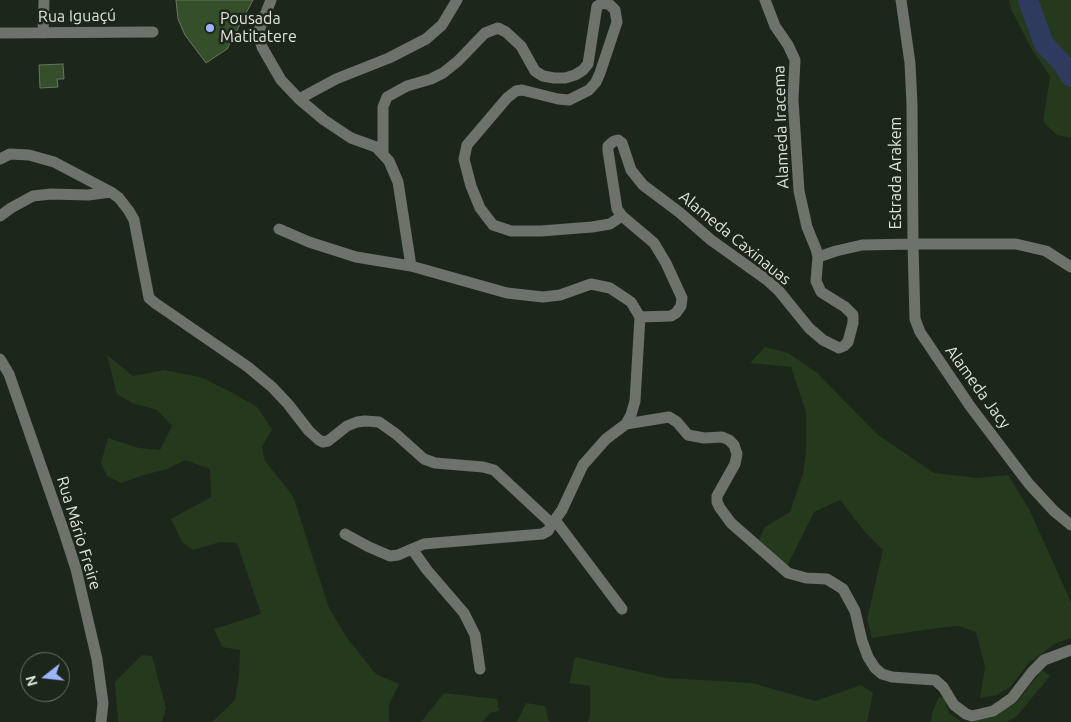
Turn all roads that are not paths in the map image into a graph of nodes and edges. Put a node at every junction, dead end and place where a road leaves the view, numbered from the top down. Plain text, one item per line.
1 (44, 0) edge
2 (270, 0) edge
3 (458, 0) edge
4 (765, 0) edge
5 (901, 0) edge
6 (153, 32) dead end
7 (0, 33) edge
8 (43, 33) junction
9 (299, 99) junction
10 (383, 153) junction
11 (0, 159) edge
12 (111, 192) junction
13 (0, 216) edge
14 (622, 216) junction
15 (279, 229) dead end
16 (913, 244) junction
17 (818, 257) junction
18 (411, 266) junction
19 (1071, 267) edge
20 (640, 317) junction
21 (0, 359) edge
22 (626, 424) junction
23 (554, 522) junction
24 (1071, 525) edge
25 (345, 534) dead end
26 (412, 549) junction
27 (622, 609) dead end
28 (1071, 650) edge
29 (480, 668) dead end
30 (100, 722) edge

1 - 8 street
2 - 9 street
3 - 9 street
4 - 17 street, Alameda Iracema
5 - 16 street, Estrada Arakem
6 - 8 street, Rua Iguaçú
7 - 8 street, Rua Iguaçú
9 - 10 street
10 - 14 street
10 - 18 street
11 - 12 street
12 - 13 street
12 - 23 street
14 - 17 street, Alameda Caxinauas
14 - 20 street
15 - 18 street
16 - 17 street
16 - 19 street, Estrada Arakem
16 - 24 street, Alameda Jacy
18 - 20 street
20 - 22 street
21 - 30 street, Rua Mário Freire
22 - 23 street
22 - 28 street
23 - 26 street
23 - 27 street
25 - 26 street
26 - 29 street

